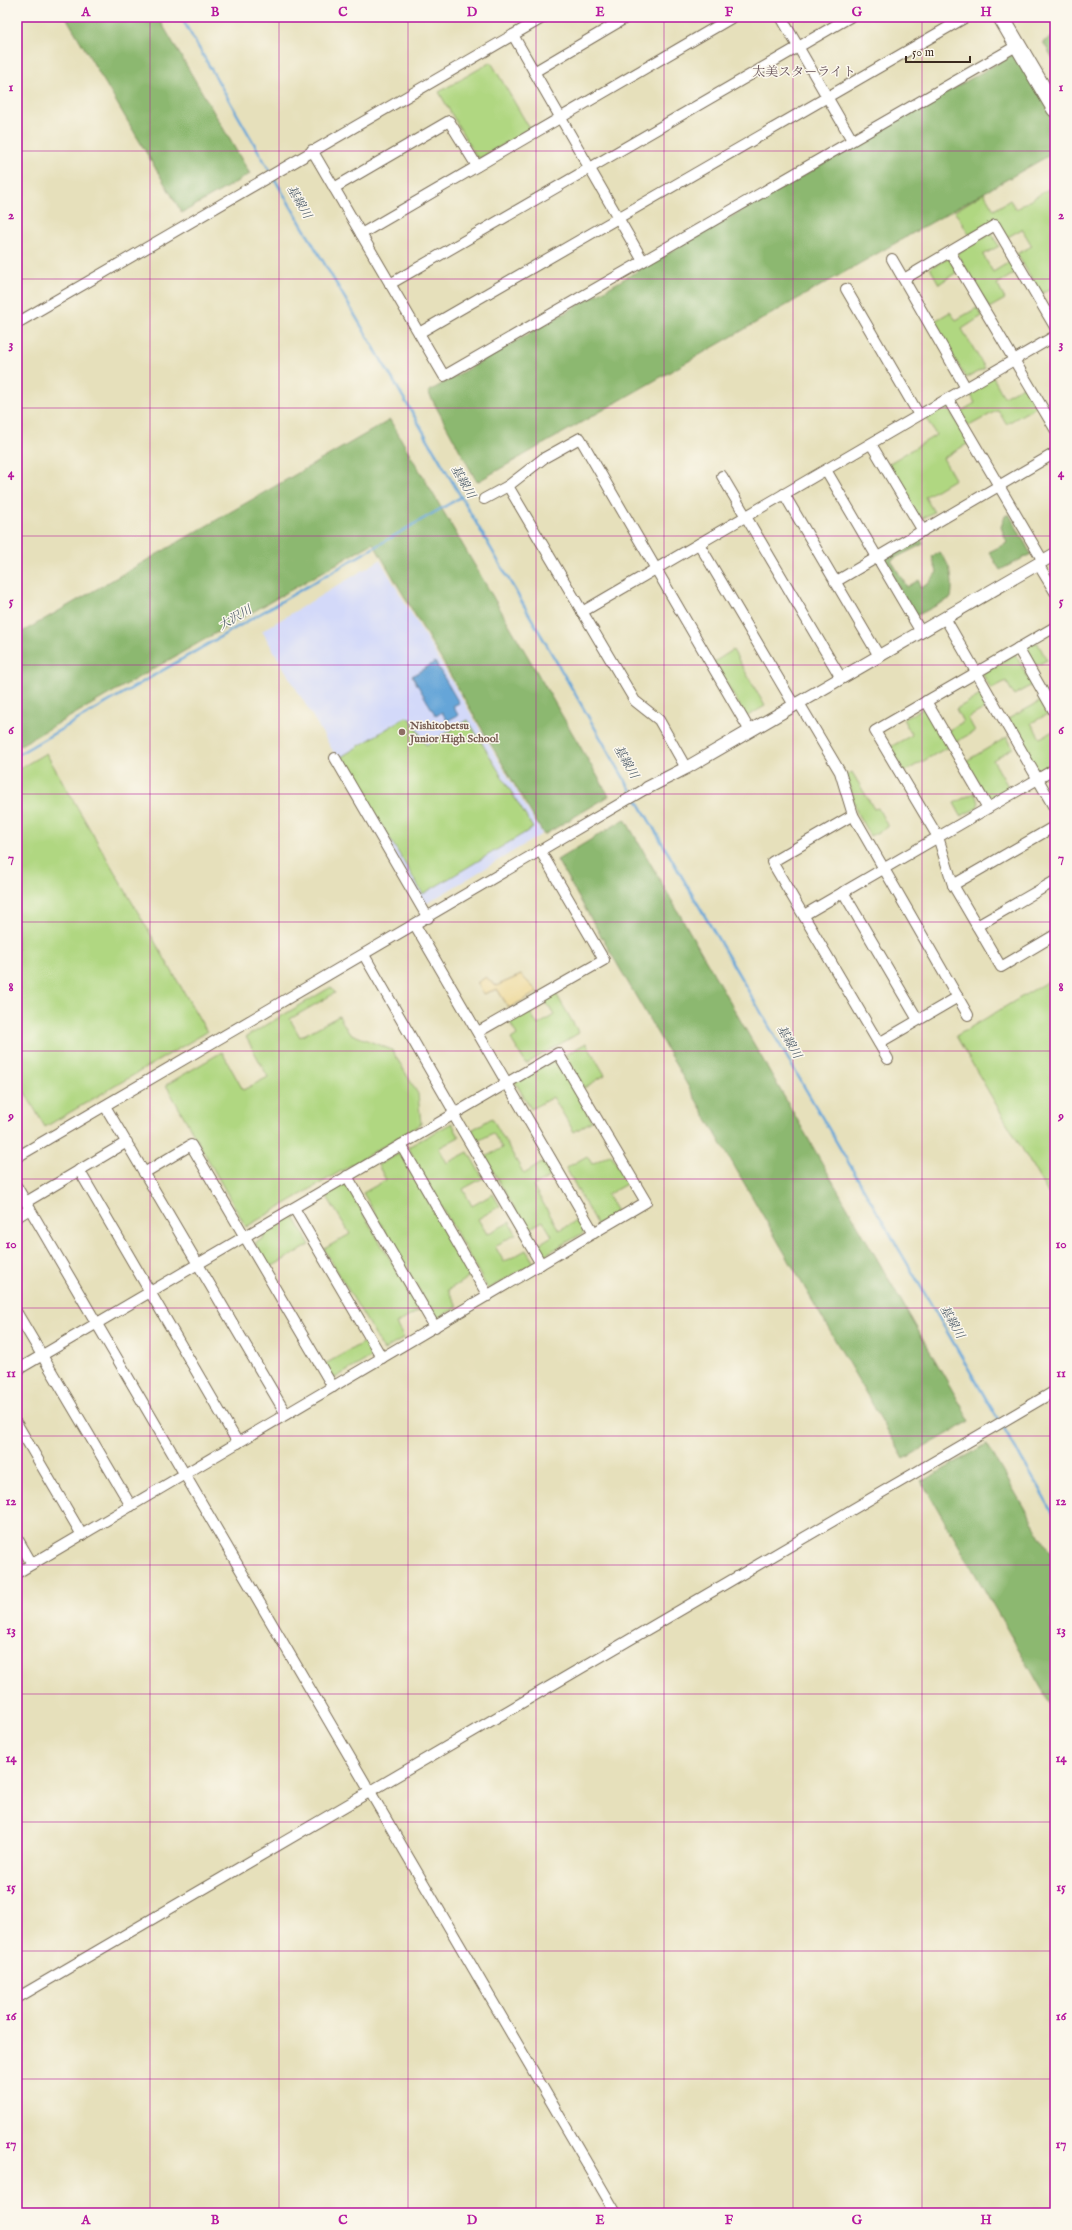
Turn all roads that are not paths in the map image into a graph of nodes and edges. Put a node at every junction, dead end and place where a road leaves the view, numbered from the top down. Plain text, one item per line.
1 (544, 17) edge
2 (627, 17) edge
3 (733, 17) edge
4 (780, 17) edge
5 (850, 17) edge
6 (966, 17) edge
7 (1001, 17) edge
8 (513, 35) junction
9 (1018, 45) junction
10 (798, 47) junction
11 (534, 72) junction
12 (827, 97) junction
13 (1055, 109) edge
14 (560, 118) junction
15 (852, 140) junction
16 (312, 150) junction
17 (477, 166) junction
18 (590, 168) junction
19 (334, 188) junction
20 (618, 218) junction
21 (361, 234) junction
22 (950, 252) junction
23 (892, 259) dead end
24 (643, 261) junction
25 (904, 279) junction
26 (390, 284) junction
27 (846, 289) dead end
28 (17, 323) edge
29 (1055, 327) edge
30 (419, 333) junction
31 (1055, 336) edge
32 (1015, 360) junction
33 (966, 388) junction
34 (948, 399) junction
35 (919, 416) junction
36 (1055, 429) edge
37 (871, 444) junction
38 (1055, 453) edge
39 (826, 470) junction
40 (722, 476) dead end
41 (508, 486) junction
42 (999, 486) junction
43 (784, 494) junction
44 (484, 499) dead end
45 (746, 516) junction
46 (923, 530) junction
47 (698, 544) junction
48 (1055, 554) edge
49 (877, 557) junction
50 (1041, 562) junction
51 (656, 569) junction
52 (835, 582) junction
53 (1055, 592) edge
54 (582, 612) junction
55 (945, 618) junction
56 (1055, 627) edge
57 (921, 632) junction
58 (1018, 648) junction
59 (878, 656) junction
60 (976, 672) junction
61 (841, 678) junction
62 (926, 701) junction
63 (797, 704) junction
64 (1055, 713) edge
65 (750, 731) junction
66 (335, 758) dead end
67 (686, 768) junction
68 (1055, 769) edge
69 (1038, 779) junction
70 (647, 788) joint
71 (988, 808) junction
72 (1055, 809) edge
73 (853, 815) junction
74 (1055, 826) edge
75 (938, 837) junction
76 (541, 852) junction
77 (883, 869) junction
78 (1055, 881) edge
79 (953, 885) junction
80 (843, 892) junction
81 (804, 915) junction
82 (428, 918) junction
83 (415, 926) junction
84 (977, 926) junction
85 (1055, 936) edge
86 (364, 955) junction
87 (958, 997) junction
88 (968, 1015) dead end
89 (918, 1020) junction
90 (478, 1032) junction
91 (879, 1043) junction
92 (888, 1060) dead end
93 (507, 1083) junction
94 (105, 1106) junction
95 (453, 1114) junction
96 (127, 1142) junction
97 (401, 1145) junction
98 (17, 1157) edge
99 (79, 1170) junction
100 (144, 1173) junction
101 (348, 1176) junction
102 (17, 1187) edge
103 (28, 1206) junction
104 (294, 1208) junction
105 (17, 1217) edge
106 (594, 1233) junction
107 (244, 1237) junction
108 (198, 1264) junction
109 (541, 1264) junction
110 (150, 1292) junction
111 (488, 1296) junction
112 (17, 1313) edge
113 (97, 1323) junction
114 (435, 1327) junction
115 (42, 1355) junction
116 (382, 1358) junction
117 (17, 1370) edge
118 (333, 1387) junction
119 (1055, 1391) edge
120 (286, 1414) junction
121 (17, 1424) edge
122 (238, 1443) junction
123 (185, 1474) junction
124 (131, 1506) junction
125 (82, 1535) junction
126 (17, 1538) edge
127 (32, 1564) junction
128 (17, 1573) edge
129 (369, 1791) junction
130 (17, 1998) edge
131 (616, 2213) edge

1 - 8 street
2 - 11 street
3 - 14 street
4 - 10 street
5 - 10 street
6 - 12 street
7 - 9 main road
8 - 11 street
8 - 16 street
9 - 13 main road
9 - 15 street
10 - 12 street
10 - 18 street
11 - 14 street
12 - 15 street
12 - 20 street
14 - 17 street
14 - 18 street
15 - 24 street
16 - 19 street
16 - 28 street
17 - 19 street
17 - 21 street
18 - 20 street
18 - 26 street
19 - 21 street
20 - 24 street
20 - 30 street
21 - 26 street
22 - 25 street
22 - 29 street
22 - 32 street
23 - 25 street
24 - 30 street
25 - 33 street
26 - 30 street
27 - 35 street
31 - 32 street
32 - 33 street
32 - 36 street
33 - 34 street
34 - 35 street
34 - 42 street
35 - 37 street
37 - 39 street
37 - 46 street
38 - 42 street
39 - 43 street
39 - 49 street
40 - 45 street
41 - 44 street
41 - 51 street
41 - 54 street
42 - 46 street
42 - 50 street
43 - 45 street
43 - 52 street
45 - 47 street
45 - 61 street
46 - 49 street
47 - 51 street
47 - 63 street
48 - 50 street
49 - 52 street
49 - 57 street
50 - 53 street
50 - 55 street
51 - 54 street
51 - 65 street
52 - 59 street
54 - 67 street
55 - 57 street
55 - 60 street
56 - 58 street
57 - 59 street
58 - 60 street
58 - 64 street
59 - 61 street
60 - 62 street
60 - 69 street
61 - 63 street
62 - 71 street
62 - 75 street
63 - 65 street
63 - 73 street
65 - 67 street
66 - 82 street
67 - 70 street
68 - 69 street
69 - 71 street
69 - 72 street
70 - 76 street
71 - 75 street
73 - 77 street
73 - 81 street
74 - 79 street
75 - 77 street
75 - 79 street
76 - 82 street
76 - 90 street
77 - 80 street
77 - 87 street
78 - 84 street
79 - 84 street
80 - 81 street
80 - 89 street
81 - 91 street
82 - 83 street
83 - 86 street
83 - 90 street
84 - 85 street
86 - 94 street
86 - 95 street
87 - 88 street
87 - 89 street
89 - 91 street
90 - 93 street
91 - 92 street
93 - 95 street
93 - 106 street
93 - 106 street
94 - 96 street
94 - 98 street
95 - 97 street
95 - 109 street
96 - 99 street
96 - 100 street
97 - 101 street
97 - 111 street
99 - 103 street
99 - 110 street
100 - 107 street
100 - 108 street
101 - 104 street
101 - 114 street
102 - 103 street
103 - 105 street
103 - 113 street
104 - 107 street
104 - 116 street
106 - 109 street
107 - 108 street
107 - 118 street
108 - 110 street
108 - 120 street
109 - 111 street
110 - 113 street
110 - 122 street
111 - 114 street
112 - 115 street
113 - 115 street
113 - 123 street
114 - 116 street
115 - 117 street
115 - 124 street
116 - 118 street
118 - 120 street
119 - 129 street
120 - 122 street
121 - 125 street
122 - 123 street
123 - 124 street
123 - 129 street
124 - 125 street
125 - 127 street
126 - 127 street
127 - 128 street
129 - 130 street
129 - 131 street

